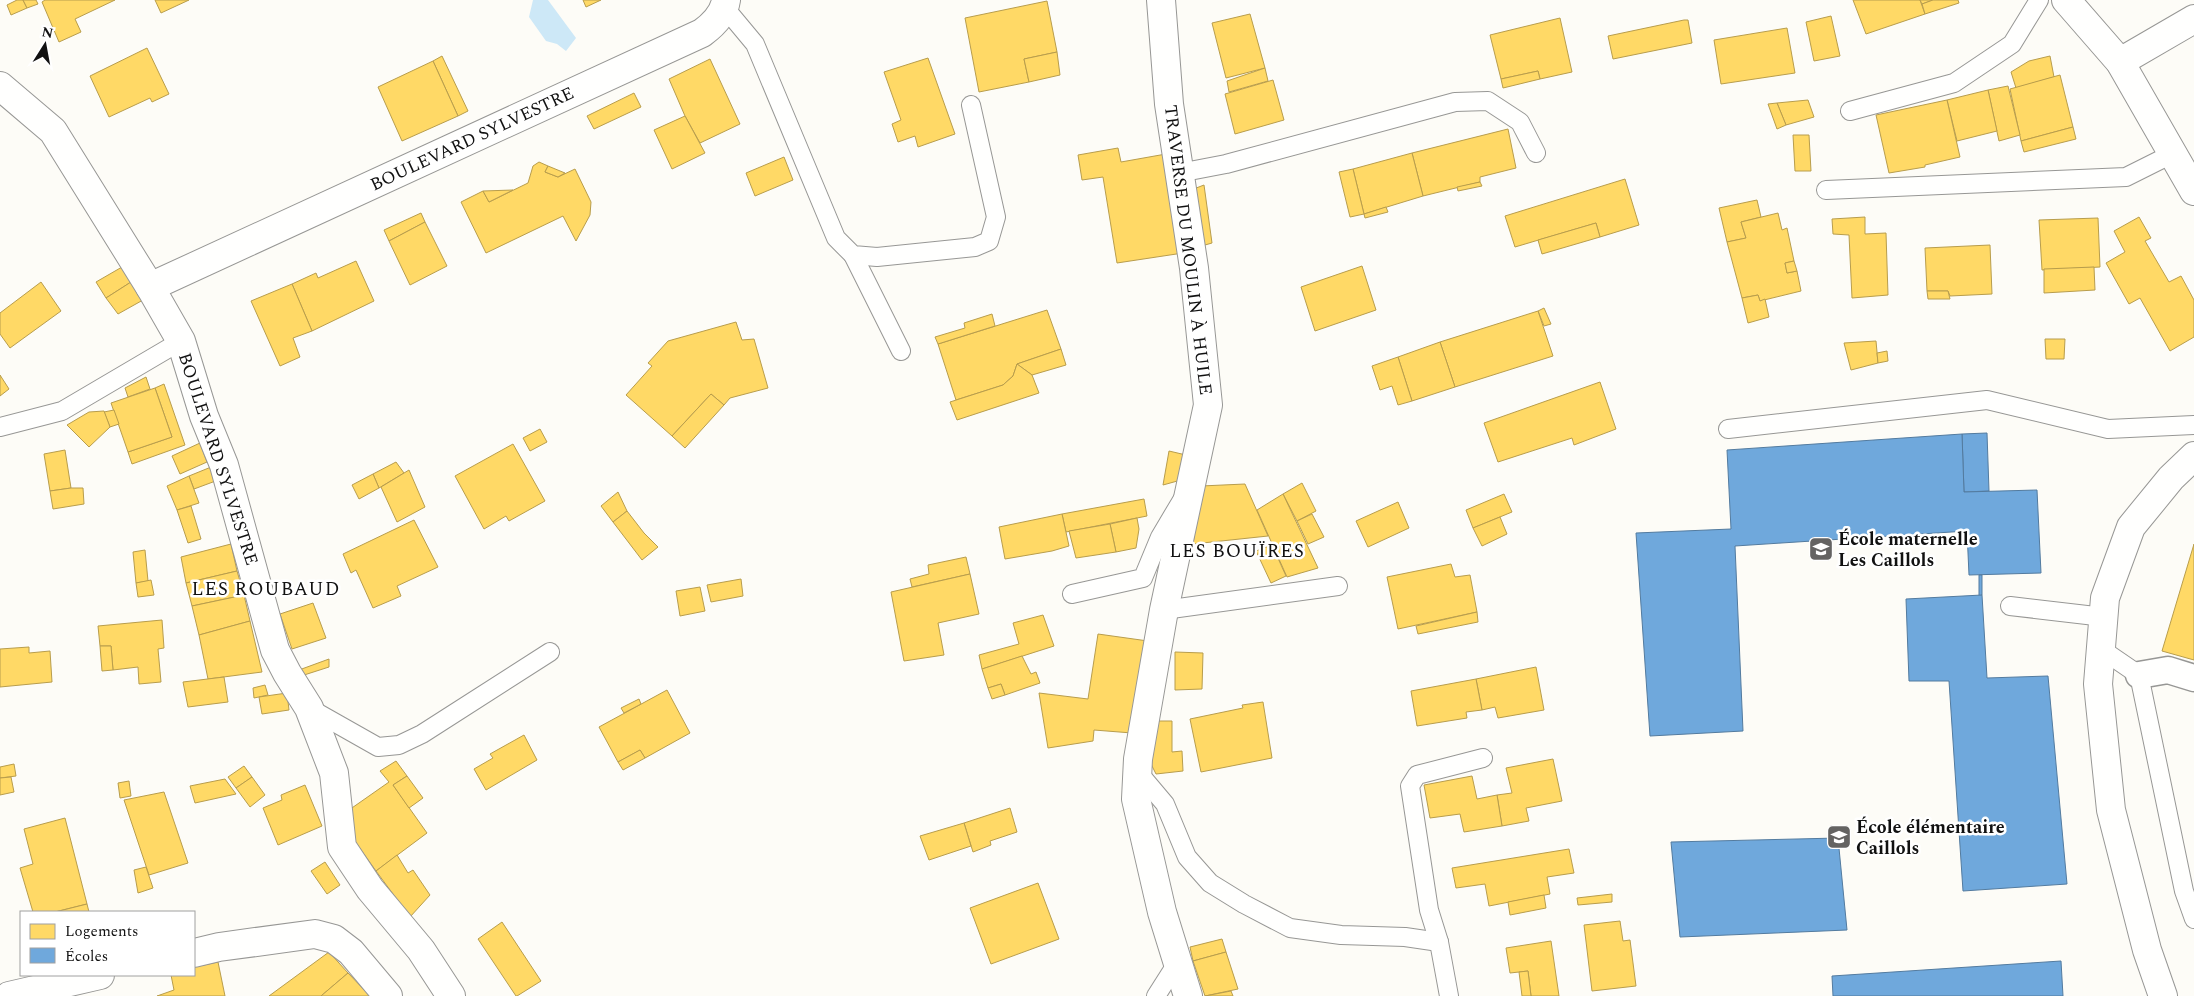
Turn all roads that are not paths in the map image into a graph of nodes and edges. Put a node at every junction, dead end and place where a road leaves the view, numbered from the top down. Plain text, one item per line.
1 (1161, 0) edge
2 (2040, 0) edge
3 (2066, 0) edge
4 (725, 4) edge
5 (2194, 19) edge
6 (2120, 62) junction
7 (0, 86) edge
8 (970, 105) dead end
9 (1850, 111) dead end
10 (1536, 153) dead end
11 (2172, 154) junction
12 (1179, 172) junction
13 (1826, 190) dead end
14 (2194, 191) edge
15 (853, 256) junction
16 (150, 287) junction
17 (181, 341) junction
18 (901, 351) dead end
19 (2194, 425) edge
20 (0, 427) edge
21 (1728, 429) dead end
22 (2194, 456) edge
23 (1191, 485) junction
24 (1338, 586) dead end
25 (1072, 594) dead end
26 (2010, 606) dead end
27 (1164, 610) junction
28 (2104, 617) junction
29 (2101, 649) junction
30 (550, 652) dead end
31 (2140, 675) junction
32 (2194, 678) edge
33 (309, 708) junction
34 (1483, 758) dead end
35 (1138, 772) junction
36 (2194, 919) edge
37 (1439, 942) junction
38 (195, 953) edge
39 (1177, 963) junction
40 (96, 976) edge
41 (9, 996) edge
42 (388, 996) edge
43 (451, 996) edge
44 (1156, 996) edge
45 (1188, 996) edge
46 (1448, 996) edge
47 (2163, 996) edge

1 - 12 street, TRAVERSE DU MOULIN À HUILE
2 - 9 lane
3 - 6 street
4 - 15 lane
4 - 16 street, BOULEVARD SYLVESTRE
5 - 6 street
6 - 11 street
7 - 16 street
8 - 15 lane
10 - 12 lane
11 - 13 lane
11 - 14 street
12 - 23 street, TRAVERSE DU MOULIN À HUILE
15 - 18 lane
16 - 17 street, BOULEVARD SYLVESTRE
17 - 20 lane
17 - 33 street, BOULEVARD SYLVESTRE
19 - 21 lane
22 - 28 street
23 - 25 lane
23 - 27 street, TRAVERSE DU MOULIN À HUILE
24 - 27 lane
26 - 28 lane
27 - 35 street, TRAVERSE DU MOULIN À HUILE
28 - 29 street
29 - 31 lane
29 - 47 street
30 - 33 lane
31 - 32 street
31 - 36 lane
33 - 43 street, BOULEVARD SYLVESTRE
34 - 37 lane
35 - 37 lane
35 - 39 street, TRAVERSE DU MOULIN À HUILE
37 - 46 lane
38 - 42 street
39 - 44 lane
39 - 45 street, TRAVERSE DU MOULIN À HUILE
40 - 41 street

